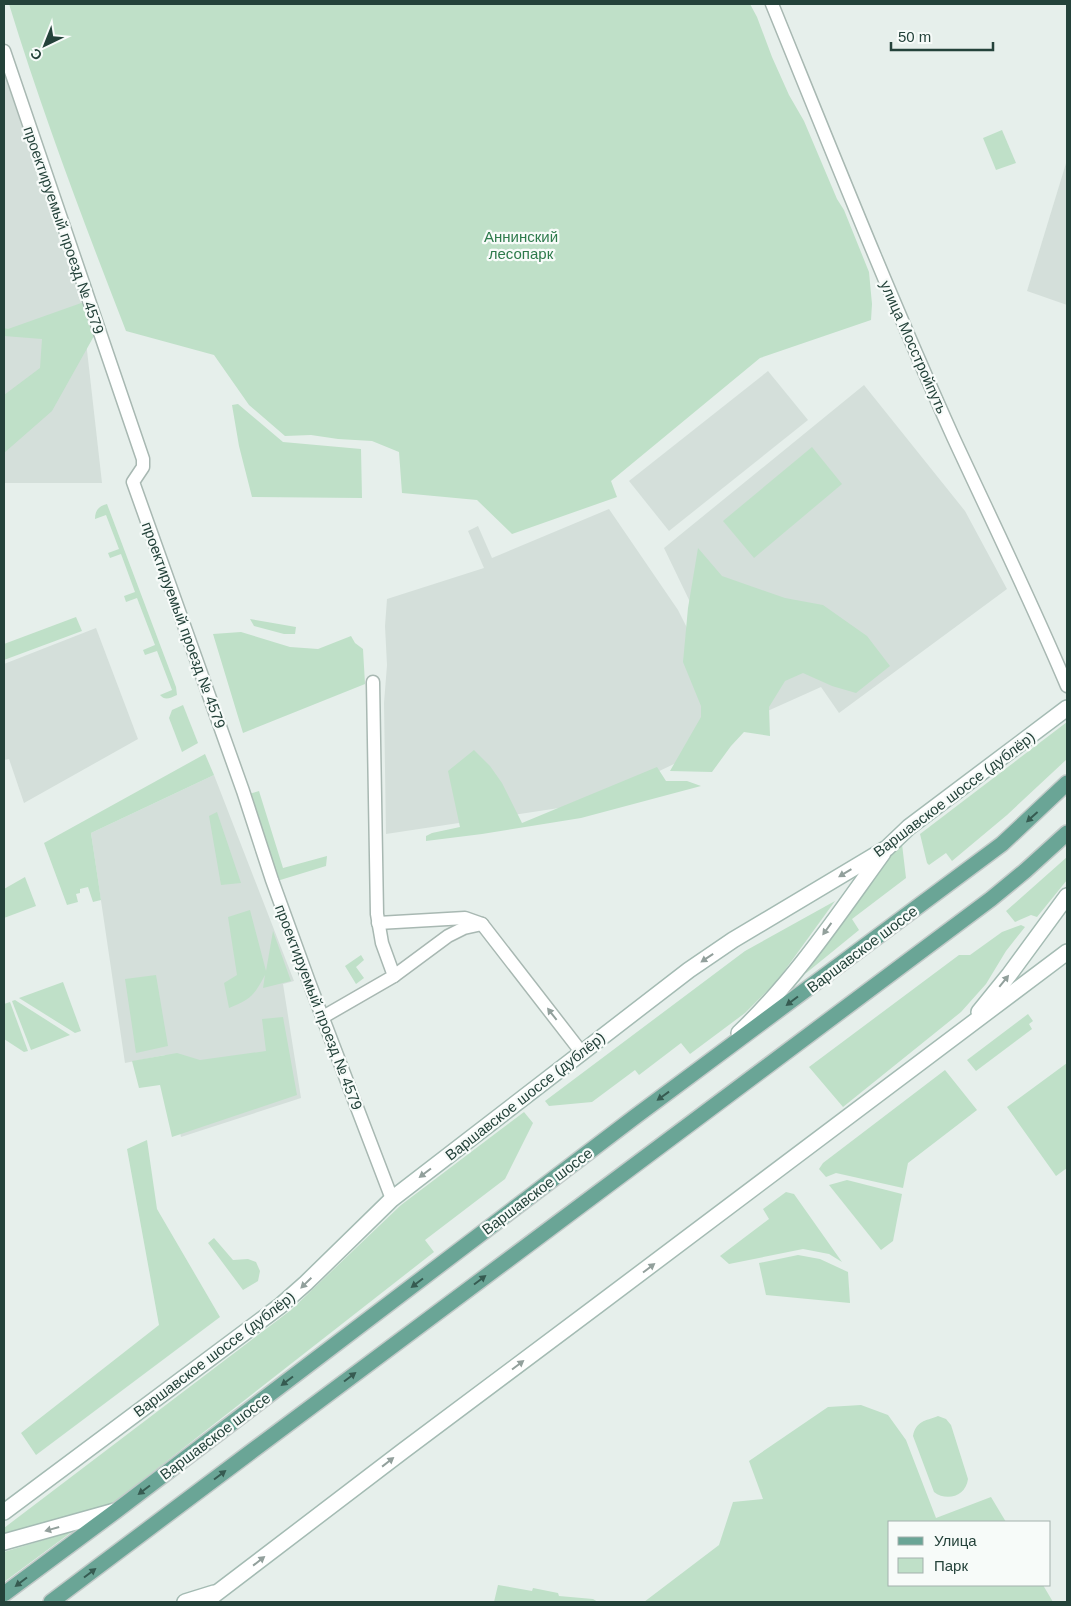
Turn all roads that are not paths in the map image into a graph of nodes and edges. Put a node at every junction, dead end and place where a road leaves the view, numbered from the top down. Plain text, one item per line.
1 (772, 4) edge
2 (4, 50) edge
3 (1066, 680) edge
4 (373, 682) dead end
5 (1067, 708) edge
6 (1067, 783) edge
7 (1067, 833) edge
8 (887, 848) junction
9 (1067, 896) edge
10 (378, 923) junction
11 (473, 923) junction
12 (1067, 952) edge
13 (394, 976) junction
14 (324, 1018) junction
15 (962, 1032) junction
16 (582, 1053) junction
17 (702, 1068) junction
18 (392, 1199) junction
19 (116, 1511) junction
20 (4, 1512) edge
21 (4, 1542) edge
22 (221, 1591) junction
23 (4, 1594) edge
24 (51, 1602) edge
25 (184, 1602) edge
26 (205, 1602) edge

1 - 3 street, улица Мосстройпуть
2 - 14 street, проектируемый проезд № 4579
4 - 10 street
5 - 8 main road, Варшавское шоссе (дублёр)
6 -> 17 main road, Варшавское шоссе
24 -> 7 main road
8 -> 16 main road, Варшавское шоссе (дублёр)
8 -> 17 main road
15 -> 9 main road
10 - 11 street
10 - 13 street
11 - 13 street
16 -> 11 street
12 - 15 main road
13 - 14 street
14 - 18 street, проектируемый проезд № 4579
22 -> 15 main road
16 -> 18 main road, Варшавское шоссе (дублёр)
17 -> 19 main road, Варшавское шоссе
18 -> 20 main road, Варшавское шоссе (дублёр)
19 -> 21 main road
19 -> 23 main road, Варшавское шоссе
22 - 25 main road
22 - 26 main road

